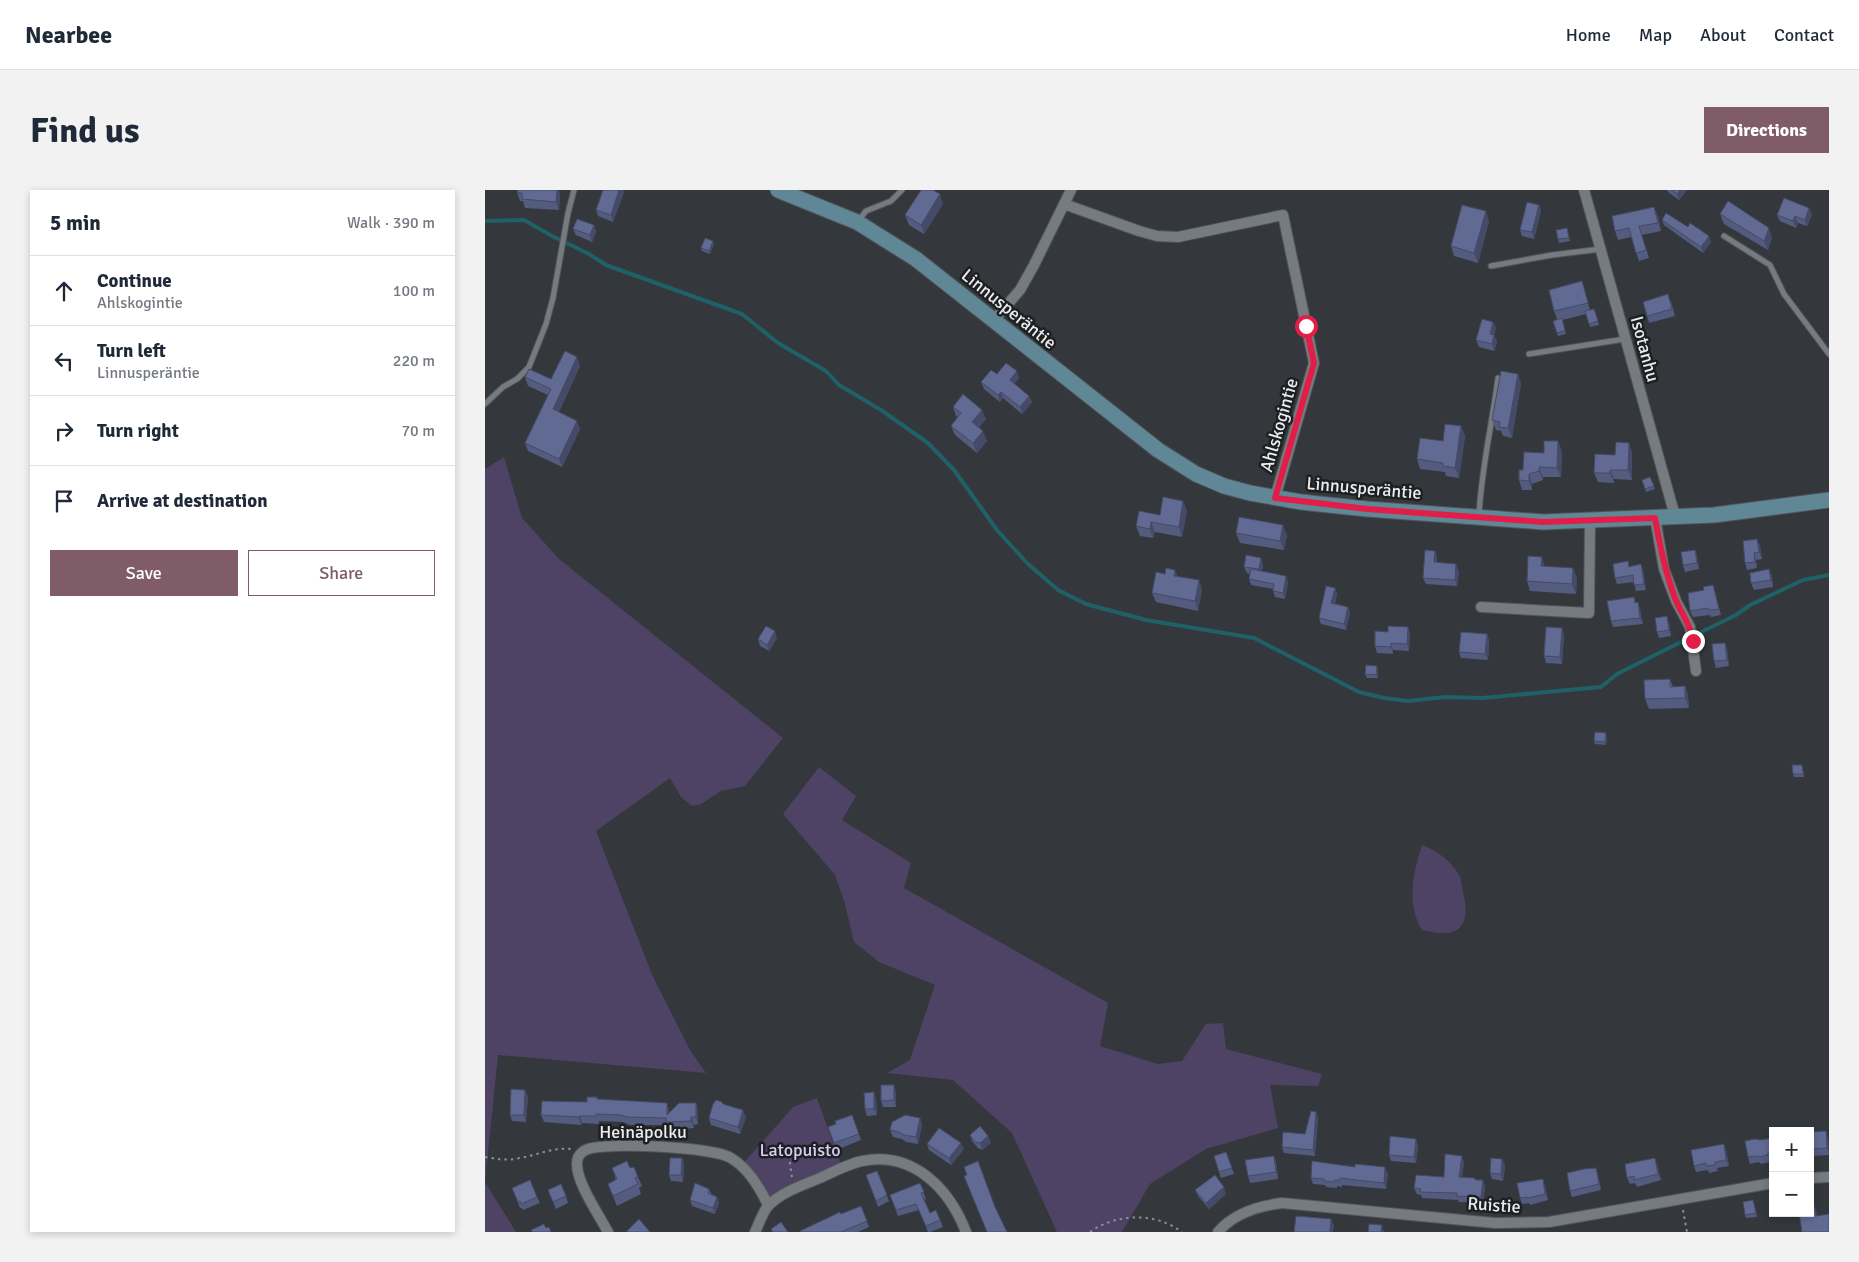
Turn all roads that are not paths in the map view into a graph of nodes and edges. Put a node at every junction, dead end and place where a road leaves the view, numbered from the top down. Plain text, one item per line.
1 (574, 190) edge
2 (778, 190) edge
3 (902, 190) edge
4 (1071, 190) edge
5 (1584, 190) edge
6 (1064, 204) junction
7 (857, 222) junction
8 (1724, 236) dead end
9 (1601, 249) junction
10 (1491, 266) dead end
11 (993, 321) junction
12 (1626, 339) junction
13 (1529, 354) dead end
14 (1829, 354) edge
15 (1498, 378) edge
16 (485, 404) edge
17 (1275, 498) junction
18 (1829, 500) edge
19 (1675, 516) junction
20 (1479, 517) junction
21 (1655, 518) junction
22 (1591, 520) junction
23 (1481, 607) dead end
24 (1696, 671) dead end
25 (1829, 1177) edge
26 (1814, 1178) edge
27 (1769, 1184) edge
28 (768, 1206) junction
29 (1548, 1227) edge
30 (608, 1232) edge
31 (755, 1232) edge
32 (966, 1232) edge
33 (1218, 1232) edge

1 - 16 lane
2 - 7 street, Linnusperäntie
3 - 7 lane
4 - 6 street
5 - 9 street, Isotanhu
6 - 11 street
6 - 17 street, Ahlskogintie
7 - 11 street, Linnusperäntie
8 - 14 lane
9 - 10 lane
9 - 12 street, Isotanhu
11 - 17 street, Linnusperäntie
12 - 13 lane
12 - 19 street, Isotanhu
15 - 20 lane
17 - 20 street, Linnusperäntie
18 - 19 street, Linnusperäntie
19 - 21 street, Linnusperäntie
20 - 22 street, Linnusperäntie
21 - 22 street, Linnusperäntie
21 - 24 street
22 - 23 street
25 - 26 street
27 - 29 street, Ruistie
28 - 30 street, Heinäpolku
28 - 31 street
28 - 32 street
29 - 33 street, Ruistie

